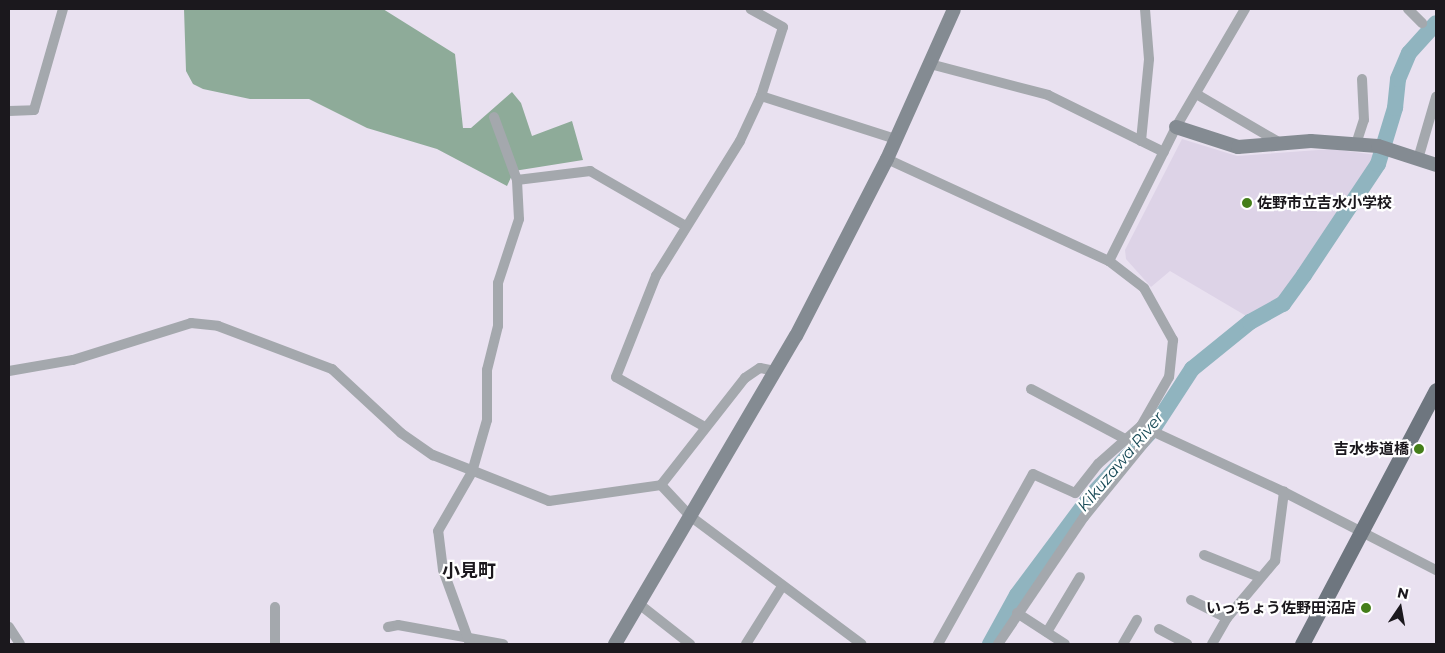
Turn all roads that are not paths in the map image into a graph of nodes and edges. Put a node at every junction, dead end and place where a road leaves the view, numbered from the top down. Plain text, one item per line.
1 (63, 9) edge
2 (751, 9) edge
3 (954, 9) edge
4 (1145, 9) edge
5 (1245, 9) edge
6 (1408, 9) edge
7 (1422, 23) dead end
8 (930, 64) junction
9 (1362, 79) dead end
10 (1198, 95) junction
11 (761, 96) junction
12 (1436, 97) edge
13 (9, 111) edge
14 (494, 117) dead end
15 (1176, 127) junction
16 (896, 140) junction
17 (1141, 141) junction
18 (1356, 144) junction
19 (1285, 146) junction
20 (1164, 152) junction
21 (887, 159) junction
22 (1418, 159) junction
23 (1436, 165) edge
24 (517, 180) junction
25 (684, 225) junction
26 (1109, 261) junction
27 (9, 371) edge
28 (775, 371) junction
29 (1031, 389) dead end
30 (1436, 390) edge
31 (1141, 426) junction
32 (705, 427) junction
33 (1153, 432) junction
34 (1127, 440) junction
35 (472, 472) junction
36 (661, 486) junction
37 (1284, 492) junction
38 (690, 516) junction
39 (1360, 532) junction
40 (1204, 555) dead end
41 (1436, 570) edge
42 (1080, 577) dead end
43 (1259, 577) junction
44 (781, 588) junction
45 (1191, 600) dead end
46 (639, 604) junction
47 (275, 607) dead end
48 (1018, 613) junction
49 (1227, 618) junction
50 (1137, 620) dead end
51 (9, 627) edge
52 (388, 628) dead end
53 (1159, 629) dead end
54 (1047, 632) junction
55 (470, 642) edge
56 (20, 644) edge
57 (275, 644) edge
58 (503, 644) edge
59 (615, 644) edge
60 (690, 644) edge
61 (746, 644) edge
62 (862, 644) edge
63 (938, 644) edge
64 (998, 644) edge
65 (1065, 644) edge
66 (1123, 644) edge
67 (1187, 644) edge
68 (1212, 644) edge
69 (1302, 644) edge

1 - 13 street
2 - 11 street
3 - 8 street
4 - 17 street
5 - 10 street
6 - 7 street
8 - 16 street
8 - 17 street
9 - 18 street
10 - 15 street
10 - 19 street
11 - 16 street
11 - 25 street
12 - 22 street
14 - 24 street
15 - 19 street
15 - 20 street
16 - 21 street
17 - 20 street
18 - 19 street
18 - 22 street
20 - 26 street
21 - 26 street
21 - 28 street
22 - 23 street
24 - 25 street
24 - 35 street
25 - 32 street
26 - 31 street
27 - 35 street
28 - 32 street
28 - 38 street
29 - 34 street
30 - 39 main road
31 - 33 street
31 - 34 street
32 - 36 street
33 - 37 street
33 - 48 street
34 - 63 street
35 - 36 street
35 - 55 street
36 - 38 street
37 - 39 street
37 - 43 street
38 - 44 street
38 - 46 street
39 - 41 street
39 - 69 main road
40 - 43 street
42 - 54 street
43 - 49 street
44 - 61 street
44 - 62 street
45 - 49 street
46 - 59 street
46 - 60 street
47 - 57 street
48 - 54 street
48 - 64 street
49 - 68 street
50 - 66 street
51 - 56 street
52 - 55 street
53 - 67 street
54 - 65 street
55 - 58 street

